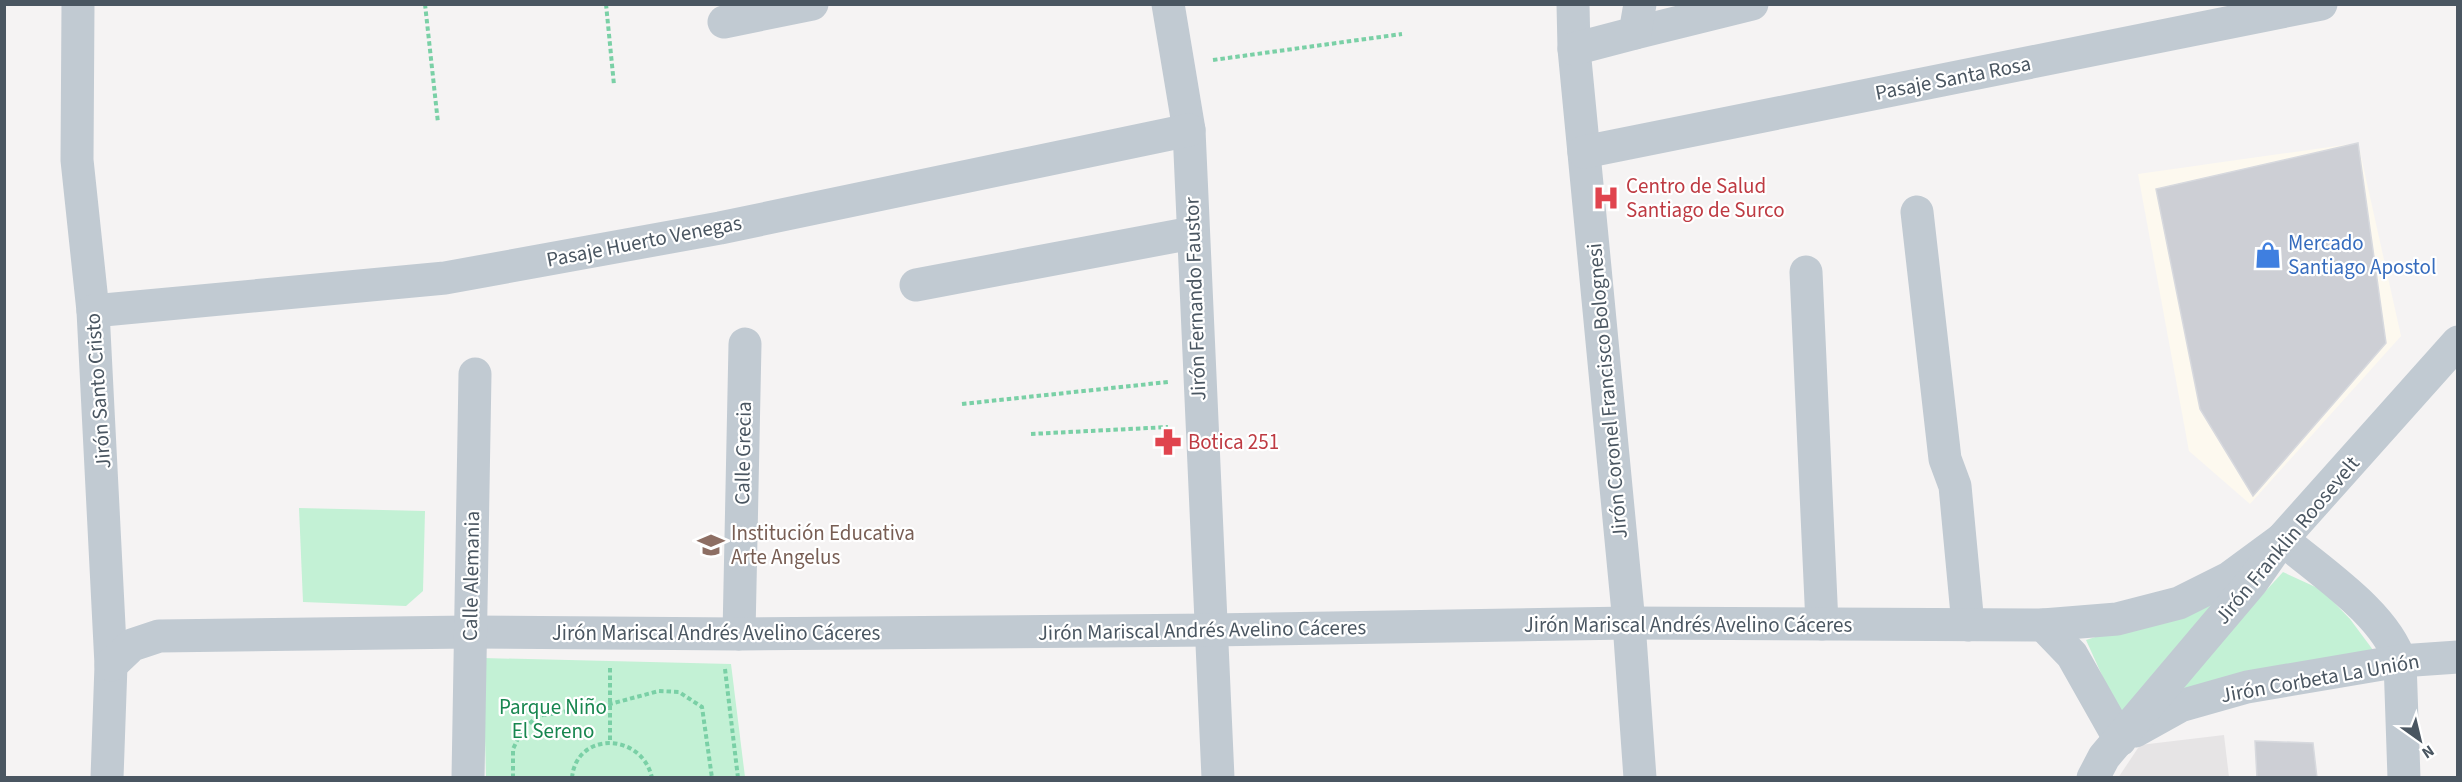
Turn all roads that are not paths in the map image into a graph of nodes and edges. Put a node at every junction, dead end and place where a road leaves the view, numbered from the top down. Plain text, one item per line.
1 (78, 4) edge
2 (812, 4) edge
3 (1168, 4) edge
4 (1573, 4) edge
5 (1752, 4) edge
6 (2321, 4) edge
7 (1638, 19) edge
8 (724, 22) dead end
9 (1574, 49) junction
10 (1189, 130) junction
11 (1584, 152) junction
12 (1917, 212) dead end
13 (1192, 233) junction
14 (1806, 272) dead end
15 (916, 285) dead end
16 (93, 311) junction
17 (2457, 342) edge
18 (745, 344) dead end
19 (475, 374) dead end
20 (2282, 539) junction
21 (1629, 623) junction
22 (1822, 624) junction
23 (1968, 625) junction
24 (2043, 625) junction
25 (1210, 630) junction
26 (469, 632) junction
27 (739, 634) junction
28 (2457, 657) edge
29 (2400, 661) junction
30 (111, 665) junction
31 (2120, 740) junction
32 (107, 777) edge
33 (468, 777) edge
34 (1218, 777) edge
35 (1641, 777) edge
36 (2093, 777) edge
37 (2404, 777) edge

1 - 16 street, Jirón Santo Cristo
2 - 8 street
3 - 10 street, Jirón Fernando Faustor
4 - 9 street, Jirón Coronel Francisco Bolognesi
5 - 7 street
6 - 11 street, Pasaje Santa Rosa
7 - 9 street
9 - 11 street, Jirón Coronel Francisco Bolognesi
10 - 13 street, Jirón Fernando Faustor
10 - 16 street, Pasaje Huerto Venegas
11 - 21 street, Jirón Coronel Francisco Bolognesi
12 - 23 street
13 - 15 street
13 - 25 street, Jirón Fernando Faustor
14 - 22 street
16 - 30 street, Jirón Santo Cristo
17 - 20 street, Jirón Franklin Roosevelt
18 - 27 street, Calle Grecia
19 - 26 street, Calle Alemania
20 - 24 street, Jirón Mariscal Andrés Avelino Cáceres
20 - 29 street
20 - 31 street, Jirón Franklin Roosevelt
21 - 22 street, Jirón Mariscal Andrés Avelino Cáceres
21 - 25 street, Jirón Mariscal Andrés Avelino Cáceres
21 - 35 street, Jirón Coronel Francisco Bolognesi
22 - 23 street, Jirón Mariscal Andrés Avelino Cáceres
23 - 24 street, Jirón Mariscal Andrés Avelino Cáceres
24 - 31 street
25 - 27 street, Jirón Mariscal Andrés Avelino Cáceres
25 - 34 street, Jirón Fernando Faustor
26 - 27 street, Jirón Mariscal Andrés Avelino Cáceres
26 - 30 street, Jirón Mariscal Andrés Avelino Cáceres
26 - 33 street, Calle Alemania
28 - 29 street, Jirón Corbeta La Unión
29 - 31 street, Jirón Corbeta La Unión
29 - 37 street
30 - 32 street, Jirón Santo Cristo
31 - 36 street, Jirón Franklin Roosevelt

